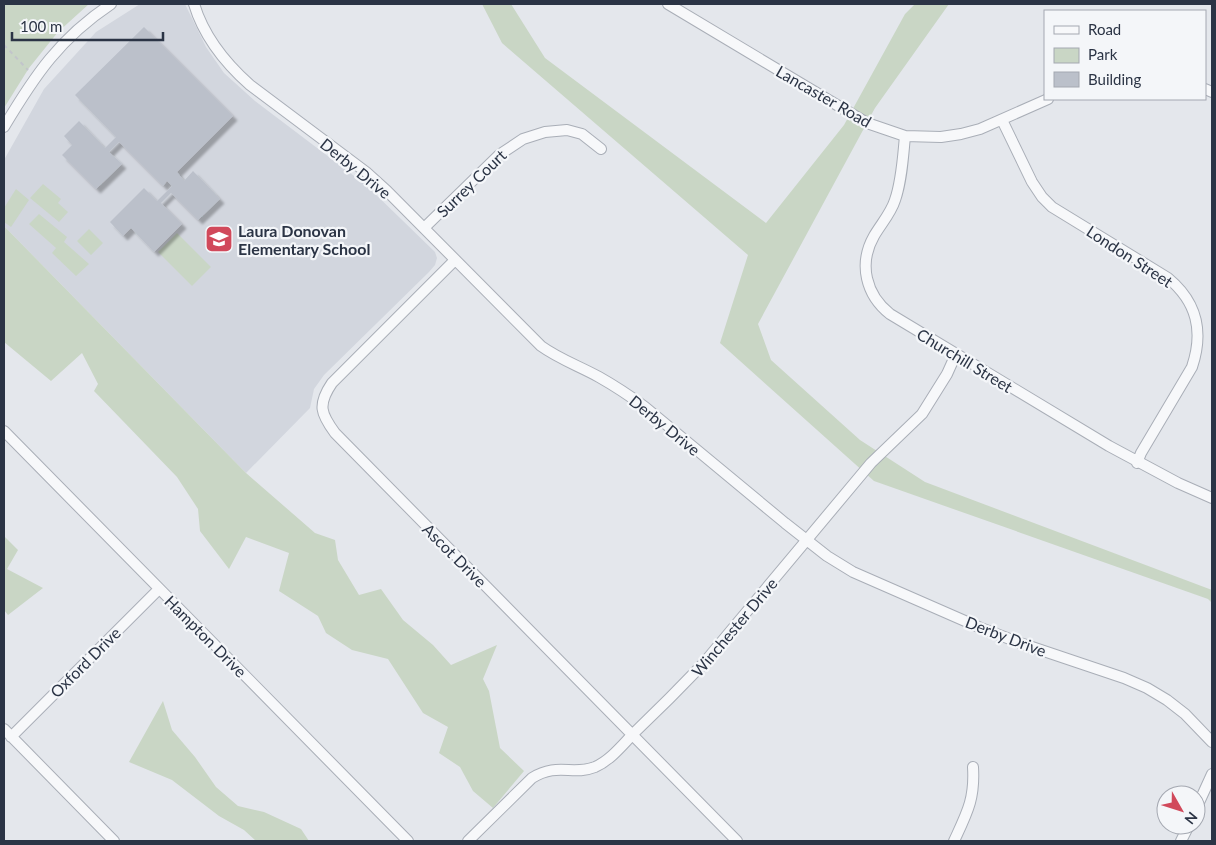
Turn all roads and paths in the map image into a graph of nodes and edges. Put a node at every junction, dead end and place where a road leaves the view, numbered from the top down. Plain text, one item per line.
1 (111, 4) edge
2 (194, 4) edge
3 (668, 4) edge
4 (4, 45) edge
5 (35, 76) junction
6 (1046, 100) edge
7 (1002, 120) junction
8 (4, 127) edge
9 (906, 136) junction
10 (601, 149) dead end
11 (424, 228) junction
12 (455, 260) junction
13 (956, 354) junction
14 (4, 431) edge
15 (1137, 463) junction
16 (1212, 498) edge
17 (807, 540) junction
18 (159, 589) junction
19 (4, 729) edge
20 (632, 734) junction
21 (12, 737) junction
22 (1212, 742) edge
23 (973, 767) dead end
24 (1212, 774) edge
25 (1206, 787) edge
26 (114, 841) edge
27 (408, 841) edge
28 (468, 841) edge
29 (737, 841) edge
30 (954, 841) edge

1 - 5 street
2 - 11 street, Derby Drive
3 - 9 street, Lancaster Road
4 - 5 path
5 - 8 street
6 - 7 street, Lancaster Road
7 - 9 street, Lancaster Road
7 - 15 street, London Street
9 - 13 street, Churchill Street
10 - 11 street, Surrey Court
11 - 12 street, Derby Drive
12 - 17 street, Derby Drive
12 - 20 street, Ascot Drive
13 - 15 street, Churchill Street
13 - 17 street, Winchester Drive
14 - 18 street, Hampton Drive
15 - 16 street, Churchill Street
17 - 20 street, Winchester Drive
17 - 22 street, Derby Drive
18 - 21 street, Oxford Drive
18 - 27 street, Hampton Drive
19 - 21 street
20 - 28 street, Winchester Drive
20 - 29 street, Ascot Drive
21 - 26 street
23 - 30 street
24 - 25 street

